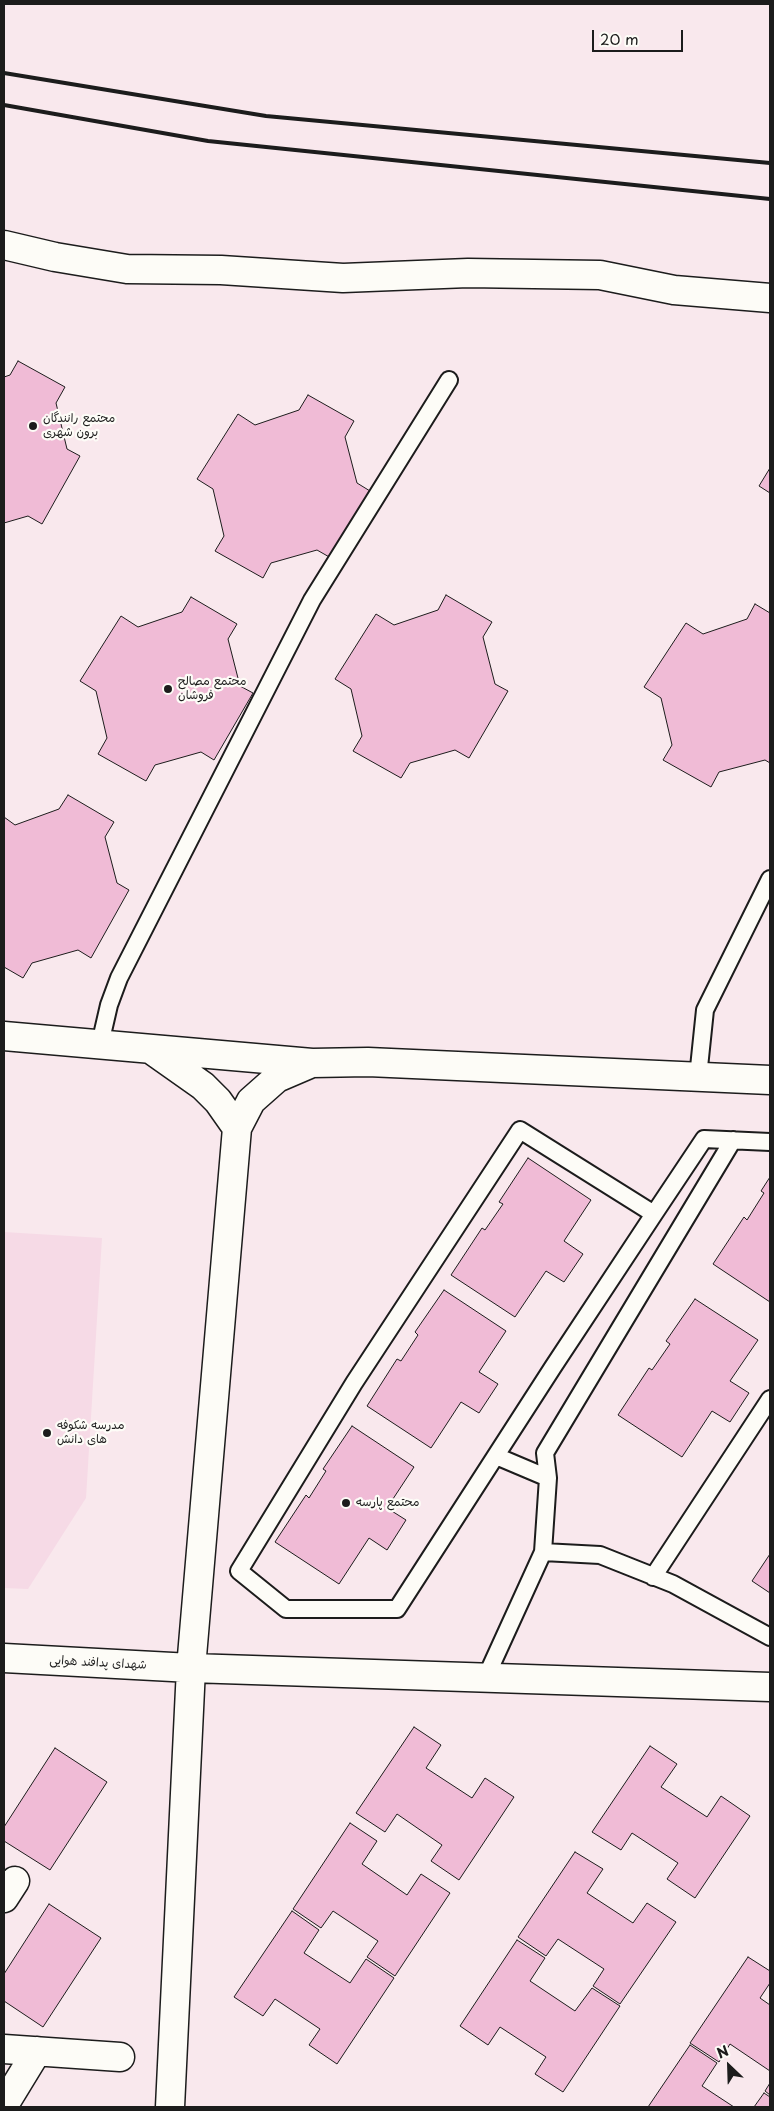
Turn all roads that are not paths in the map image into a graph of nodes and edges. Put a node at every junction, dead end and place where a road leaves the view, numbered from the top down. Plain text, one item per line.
1 (4, 245) edge
2 (770, 298) edge
3 (449, 380) dead end
4 (770, 879) edge
5 (4, 1036) edge
6 (100, 1044) junction
7 (150, 1049) junction
8 (312, 1063) junction
9 (698, 1077) junction
10 (770, 1080) edge
11 (237, 1128) junction
12 (733, 1140) junction
13 (770, 1142) edge
14 (654, 1214) junction
15 (770, 1399) edge
16 (496, 1456) junction
17 (548, 1478) junction
18 (543, 1552) junction
19 (653, 1576) junction
20 (770, 1637) edge
21 (4, 1658) edge
22 (192, 1668) junction
23 (486, 1677) junction
24 (770, 1687) edge
25 (4, 2049) edge
26 (37, 2051) junction
27 (120, 2057) dead end
28 (4, 2105) edge
29 (170, 2107) edge

1 - 2 street
3 - 6 lane
4 - 9 lane
5 - 6 street
6 - 7 street
7 - 8 street
7 - 11 street
8 - 9 street
8 - 11 street
9 - 10 street
11 - 22 street
12 - 13 lane
12 - 14 lane
12 - 17 lane
14 - 16 lane
14 - 16 lane
15 - 19 lane
16 - 17 lane
17 - 18 lane
18 - 19 lane
18 - 23 lane
19 - 20 lane
21 - 22 street, شهدای پدافند هوایی
22 - 23 street, شهدای پدافند هوایی
22 - 29 street
23 - 24 street, شهدای پدافند هوایی
25 - 26 street
26 - 27 street
26 - 28 street

